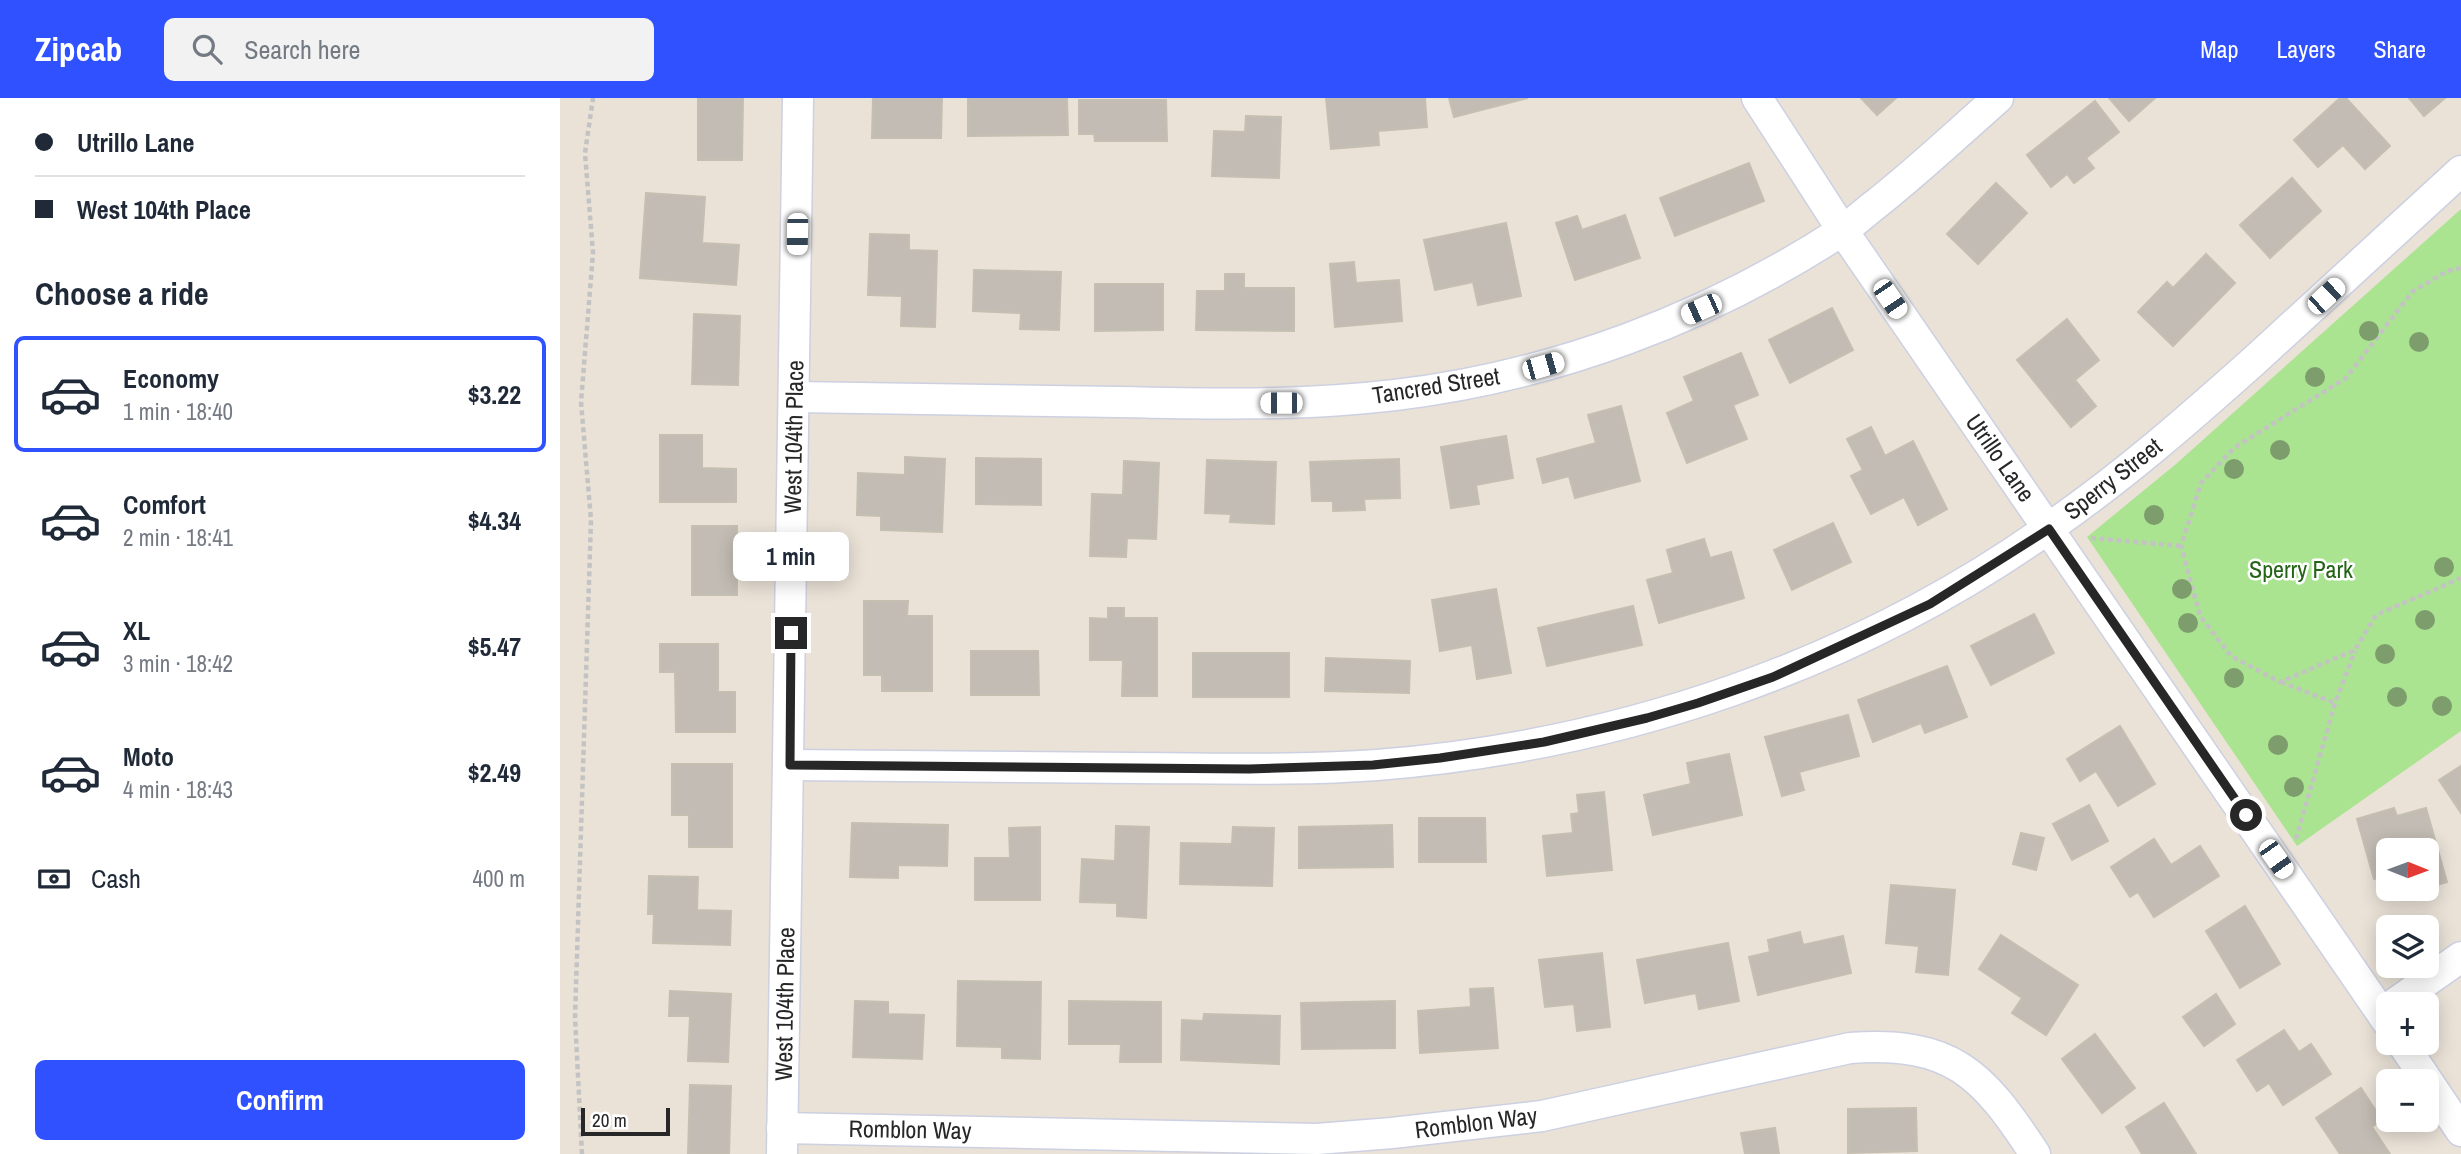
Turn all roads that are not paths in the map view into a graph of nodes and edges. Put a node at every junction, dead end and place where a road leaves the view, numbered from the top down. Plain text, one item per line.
1 (799, 98) edge
2 (1757, 98) edge
3 (1998, 98) edge
4 (2461, 171) edge
5 (1843, 230) junction
6 (794, 397) junction
7 (2049, 529) junction
8 (790, 765) junction
9 (2461, 957) edge
10 (2415, 992) edge
11 (2376, 995) edge
12 (2410, 1055) edge
13 (2461, 1131) edge
14 (782, 1141) edge
15 (2035, 1154) edge

1 - 6 street, West 104th Place
2 - 5 street, Utrillo Lane
3 - 5 street, Tancred Street
4 - 7 street, Sperry Street
5 - 6 street, Tancred Street
5 - 7 street, Utrillo Lane
6 - 8 street, West 104th Place
7 - 8 street, Sperry Street
7 - 11 street, Utrillo Lane
8 - 14 street, West 104th Place
9 - 10 street
12 - 13 street
14 - 15 street, Romblon Way

